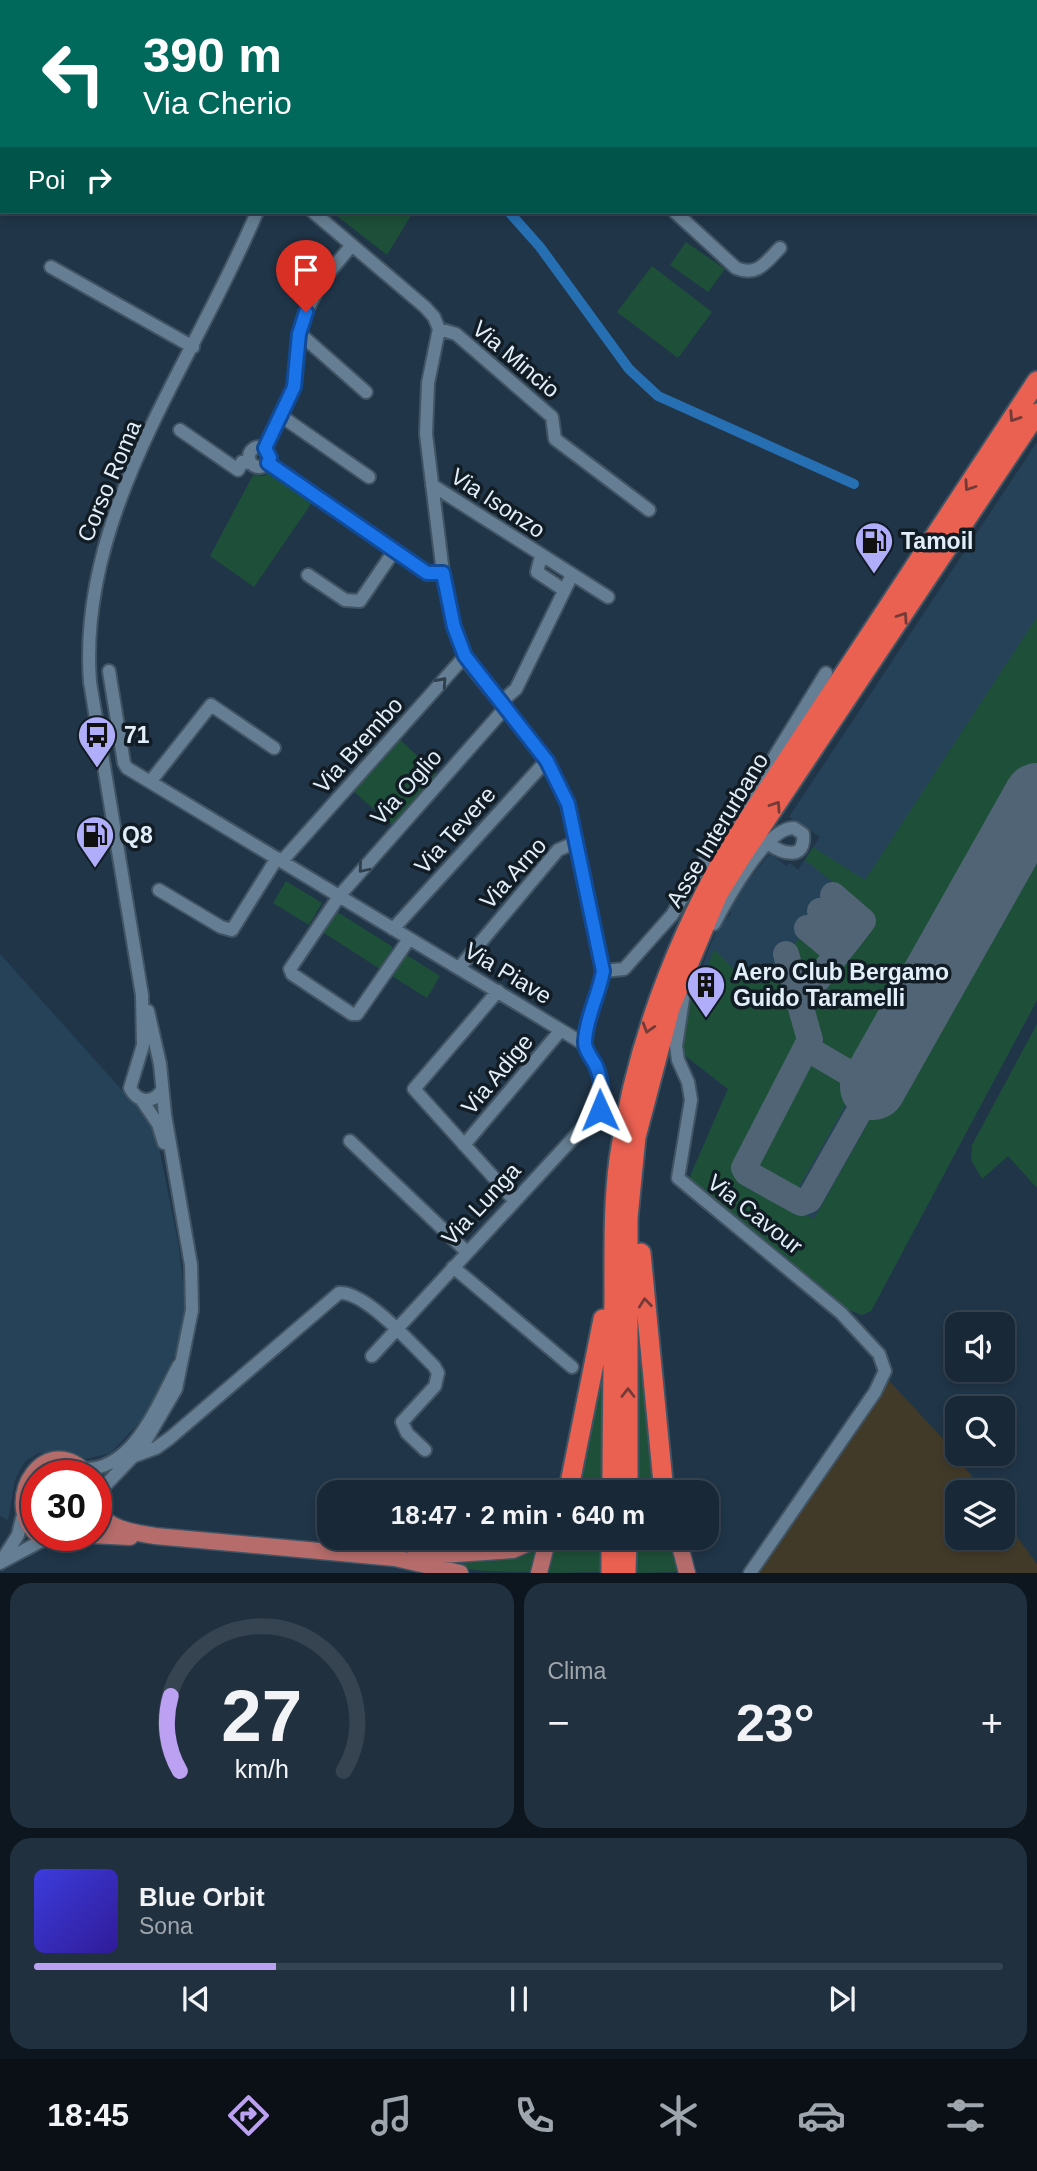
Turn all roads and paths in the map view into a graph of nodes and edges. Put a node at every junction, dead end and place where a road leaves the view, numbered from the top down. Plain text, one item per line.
1 (256, 214) edge
2 (315, 214) edge
3 (677, 214) edge
4 (352, 245) junction
5 (780, 248) dead end
6 (51, 267) dead end
7 (439, 329) junction
8 (299, 334) junction
9 (193, 347) junction
10 (1037, 381) edge
11 (366, 392) dead end
12 (1037, 412) edge
13 (281, 416) junction
14 (180, 430) dead end
15 (265, 448) junction
16 (250, 463) junction
17 (268, 463) junction
18 (369, 477) dead end
19 (432, 485) junction
20 (649, 510) dead end
21 (394, 551) junction
22 (541, 556) junction
23 (443, 573) junction
24 (308, 575) dead end
25 (572, 575) junction
26 (564, 590) junction
27 (608, 597) dead end
28 (465, 656) junction
29 (109, 671) dead end
30 (826, 673) dead end
31 (503, 705) junction
32 (274, 748) dead end
33 (547, 761) junction
34 (150, 782) junction
35 (574, 843) junction
36 (768, 843) dead end
37 (280, 859) junction
38 (159, 890) dead end
39 (340, 895) junction
40 (393, 929) junction
41 (409, 939) junction
42 (458, 968) junction
43 (603, 971) junction
44 (498, 991) junction
45 (142, 995) junction
46 (561, 1030) junction
47 (660, 1042) junction
48 (584, 1044) junction
49 (137, 1069) junction
50 (162, 1076) junction
51 (162, 1090) junction
52 (141, 1100) junction
53 (349, 1141) dead end
54 (464, 1145) junction
55 (176, 1183) junction
56 (515, 1201) junction
57 (467, 1252) junction
58 (453, 1268) junction
59 (614, 1282) junction
60 (396, 1329) junction
61 (184, 1356) junction
62 (372, 1356) dead end
63 (572, 1367) dead end
64 (150, 1437) junction
65 (164, 1441) junction
66 (425, 1450) dead end
67 (134, 1457) junction
68 (112, 1462) edge
69 (620, 1462) junction
70 (112, 1478) edge
71 (571, 1480) edge
72 (615, 1480) edge
73 (625, 1480) edge
74 (663, 1480) edge
75 (21, 1485) edge
76 (21, 1511) edge
77 (21, 1522) edge
78 (112, 1525) edge
79 (112, 1535) edge
80 (155, 1536) junction
81 (21, 1549) edge
82 (513, 1550) edge
83 (545, 1550) edge
84 (611, 1550) edge
85 (627, 1550) edge
86 (681, 1550) edge
87 (395, 1558) junction
88 (0, 1563) edge
89 (460, 1573) edge
90 (539, 1573) edge
91 (611, 1573) edge
92 (626, 1573) edge
93 (687, 1573) edge
94 (750, 1573) edge

1 - 9 street, Corso Roma
2 - 4 street
3 - 5 street
4 - 7 street
4 - 8 street
6 - 9 street
7 - 19 street
7 - 20 street, Via Mincio
8 - 11 street
8 - 13 street
9 - 45 street, Corso Roma
10 -> 59 highway, Asse Interurbano
47 -> 12 highway, Asse Interurbano
13 - 15 street
13 - 18 street
14 - 16 street
15 - 16 street
15 - 17 street
16 - 17 street
17 - 21 street
19 - 22 street, Via Isonzo
19 - 23 street
21 - 23 street
21 - 24 street
22 - 25 street, Via Isonzo
22 - 26 street, Via Isonzo
23 - 28 street
25 - 26 street
25 - 27 street, Via Isonzo
26 - 31 street
28 - 31 street
37 -> 28 street, Via Brembo
29 - 34 street, Via Piave
30 - 43 street
31 - 33 street
31 -> 39 street, Via Oglio
32 - 34 street
33 - 35 street
33 - 40 street, Via Tevere
34 - 37 street, Via Piave
35 - 42 street, Via Arno
35 - 43 street
36 - 94 street, Via Cavour
37 - 38 street
37 - 39 street, Via Piave
39 - 40 street, Via Piave
39 - 41 street
40 - 41 street, Via Piave
41 - 42 street, Via Piave
42 - 44 street, Via Piave
43 - 48 street
44 - 46 street, Via Piave
44 - 54 street
45 - 49 street, Corso Roma
45 - 50 street, Corso Roma
46 - 48 street, Via Piave
46 - 54 street, Via Adige
69 -> 47 highway, Asse Interurbano
74 -> 47 highway
48 - 56 street, Via Lunga
49 - 50 street
49 - 52 street, Corso Roma
50 - 51 street, Corso Roma
51 - 52 street
51 - 55 street
52 - 55 street
53 - 57 street
54 - 56 street
55 - 61 street
56 - 57 street, Via Lunga
57 - 58 street, Via Lunga
58 - 60 street, Via Lunga
58 - 63 street
59 - 69 highway, Asse Interurbano
59 - 71 highway
60 - 62 street, Via Lunga
60 - 65 street
60 - 66 street
61 - 64 street
61 - 68 street
64 - 65 street
64 - 67 street
65 - 67 street
67 - 70 street
69 - 72 highway, Asse Interurbano
69 - 73 highway, Asse Interurbano
75 - 76 main road
77 - 88 street
78 - 80 main road
79 - 80 main road
80 - 87 main road
81 - 88 street
82 - 87 main road
83 - 90 main road
84 - 91 highway
85 - 92 highway
86 - 93 main road
87 - 89 main road

